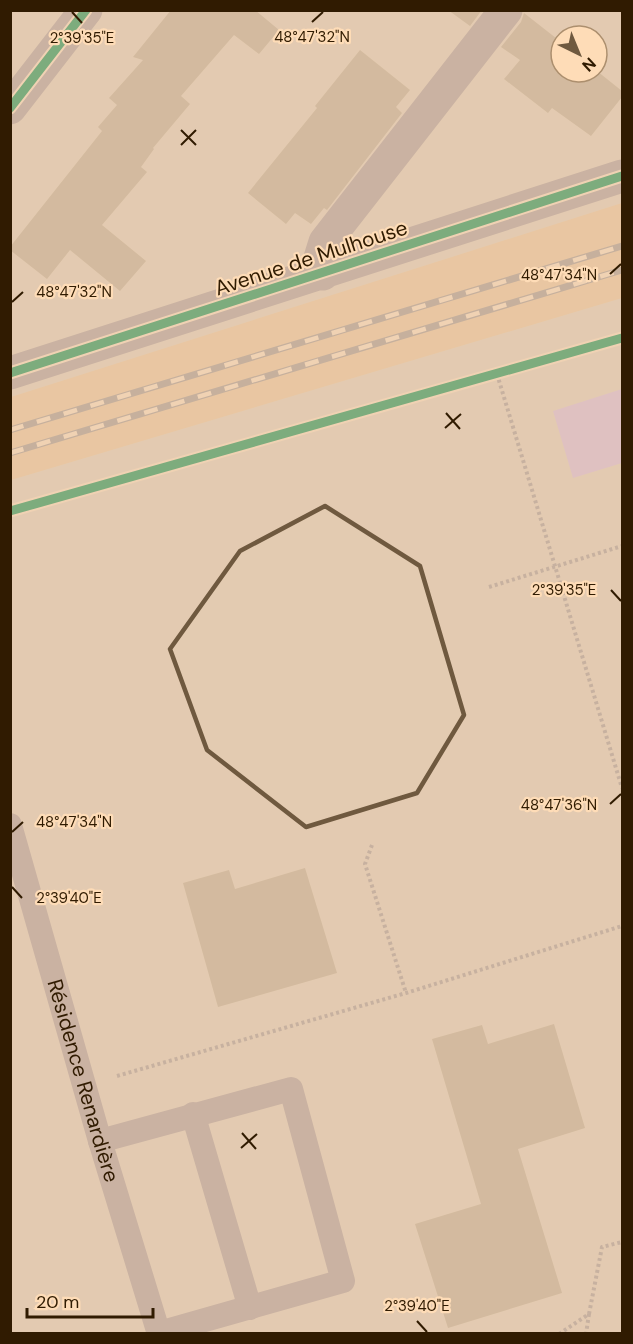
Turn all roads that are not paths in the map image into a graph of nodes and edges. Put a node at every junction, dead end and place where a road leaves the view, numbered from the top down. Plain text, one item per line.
1 (86, 10) edge
2 (506, 10) edge
3 (10, 108) edge
4 (622, 176) edge
5 (323, 274) junction
6 (10, 373) edge
7 (10, 825) edge
8 (193, 1114) junction
9 (100, 1141) junction
10 (250, 1308) junction
11 (159, 1333) edge

1 - 3 street
2 - 5 street
4 - 5 street, Avenue de Mulhouse
5 - 6 street, Avenue de Mulhouse
7 - 9 lane, Résidence Renardière
8 - 9 lane
8 - 10 lane
8 - 10 lane
9 - 11 lane, Résidence Renardière
10 - 11 lane

